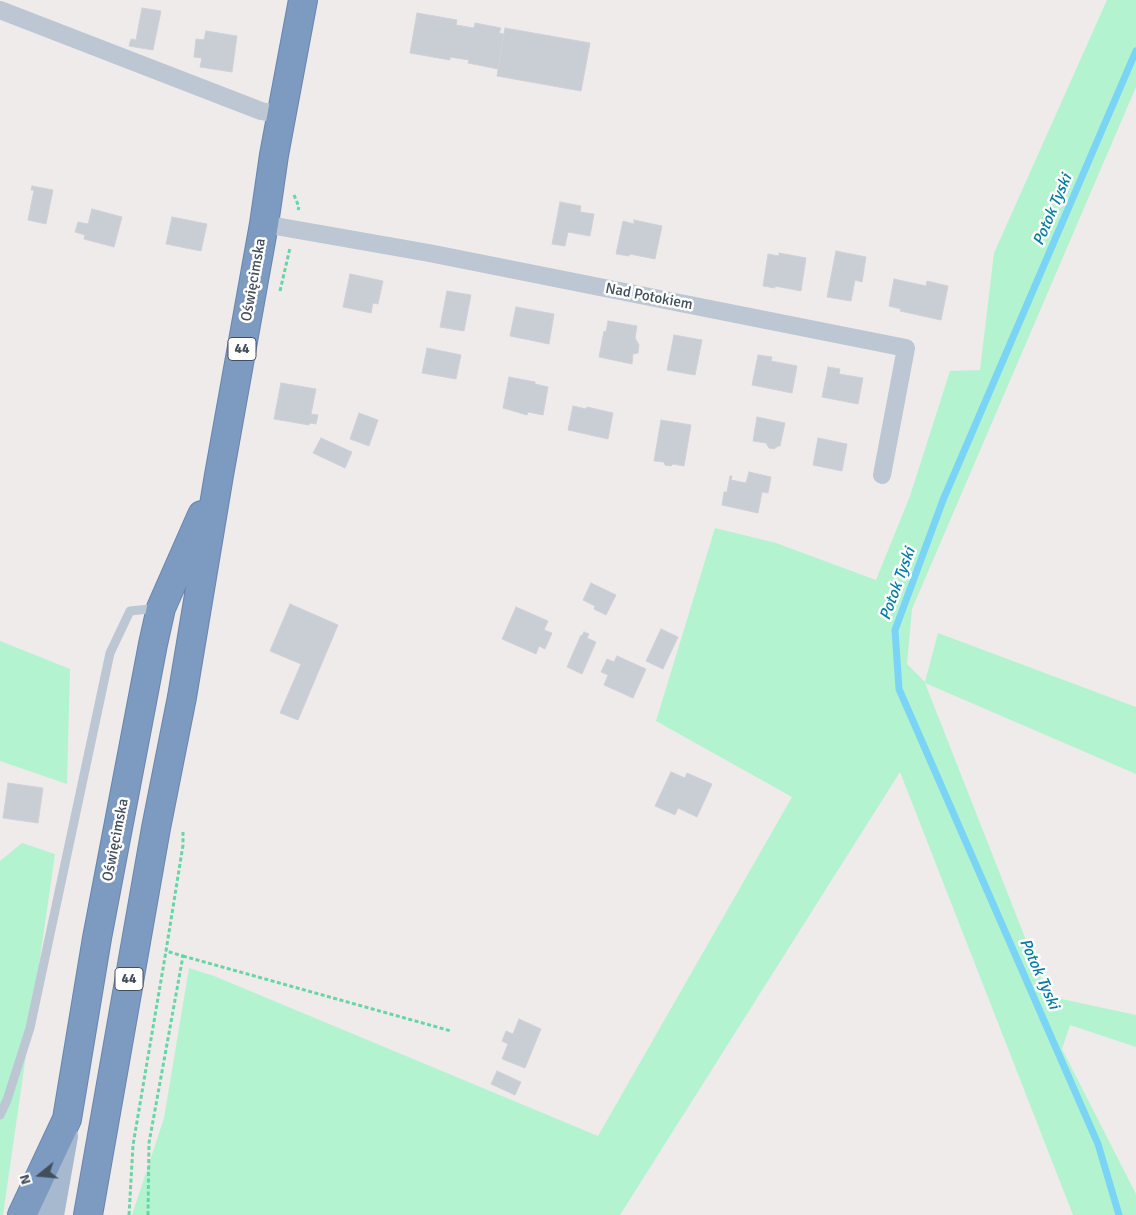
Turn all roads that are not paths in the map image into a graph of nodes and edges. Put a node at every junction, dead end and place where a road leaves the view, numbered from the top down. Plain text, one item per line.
1 (303, 0) edge
2 (0, 10) edge
3 (282, 115) junction
4 (264, 224) junction
5 (219, 475) junction
6 (882, 475) dead end
7 (161, 608) junction
8 (0, 1116) edge
9 (67, 1119) junction
10 (102, 1131) junction
11 (22, 1215) edge
12 (50, 1215) edge
13 (88, 1215) edge
14 (108, 1215) edge

1 - 3 highway, Oświęcimska / 44
2 - 3 street
3 - 4 highway, Oświęcimska / 44
4 - 5 highway, Oświęcimska / 44
4 - 6 street, Nad Potokiem
5 - 7 highway, Oświęcimska / 44
5 - 10 highway, Oświęcimska / 44
7 - 8 lane
7 - 9 highway, Oświęcimska / 44
9 - 11 highway
9 - 12 main road, Oświęcimska / 44
10 - 13 highway, Oświęcimska / 44
10 - 14 highway

